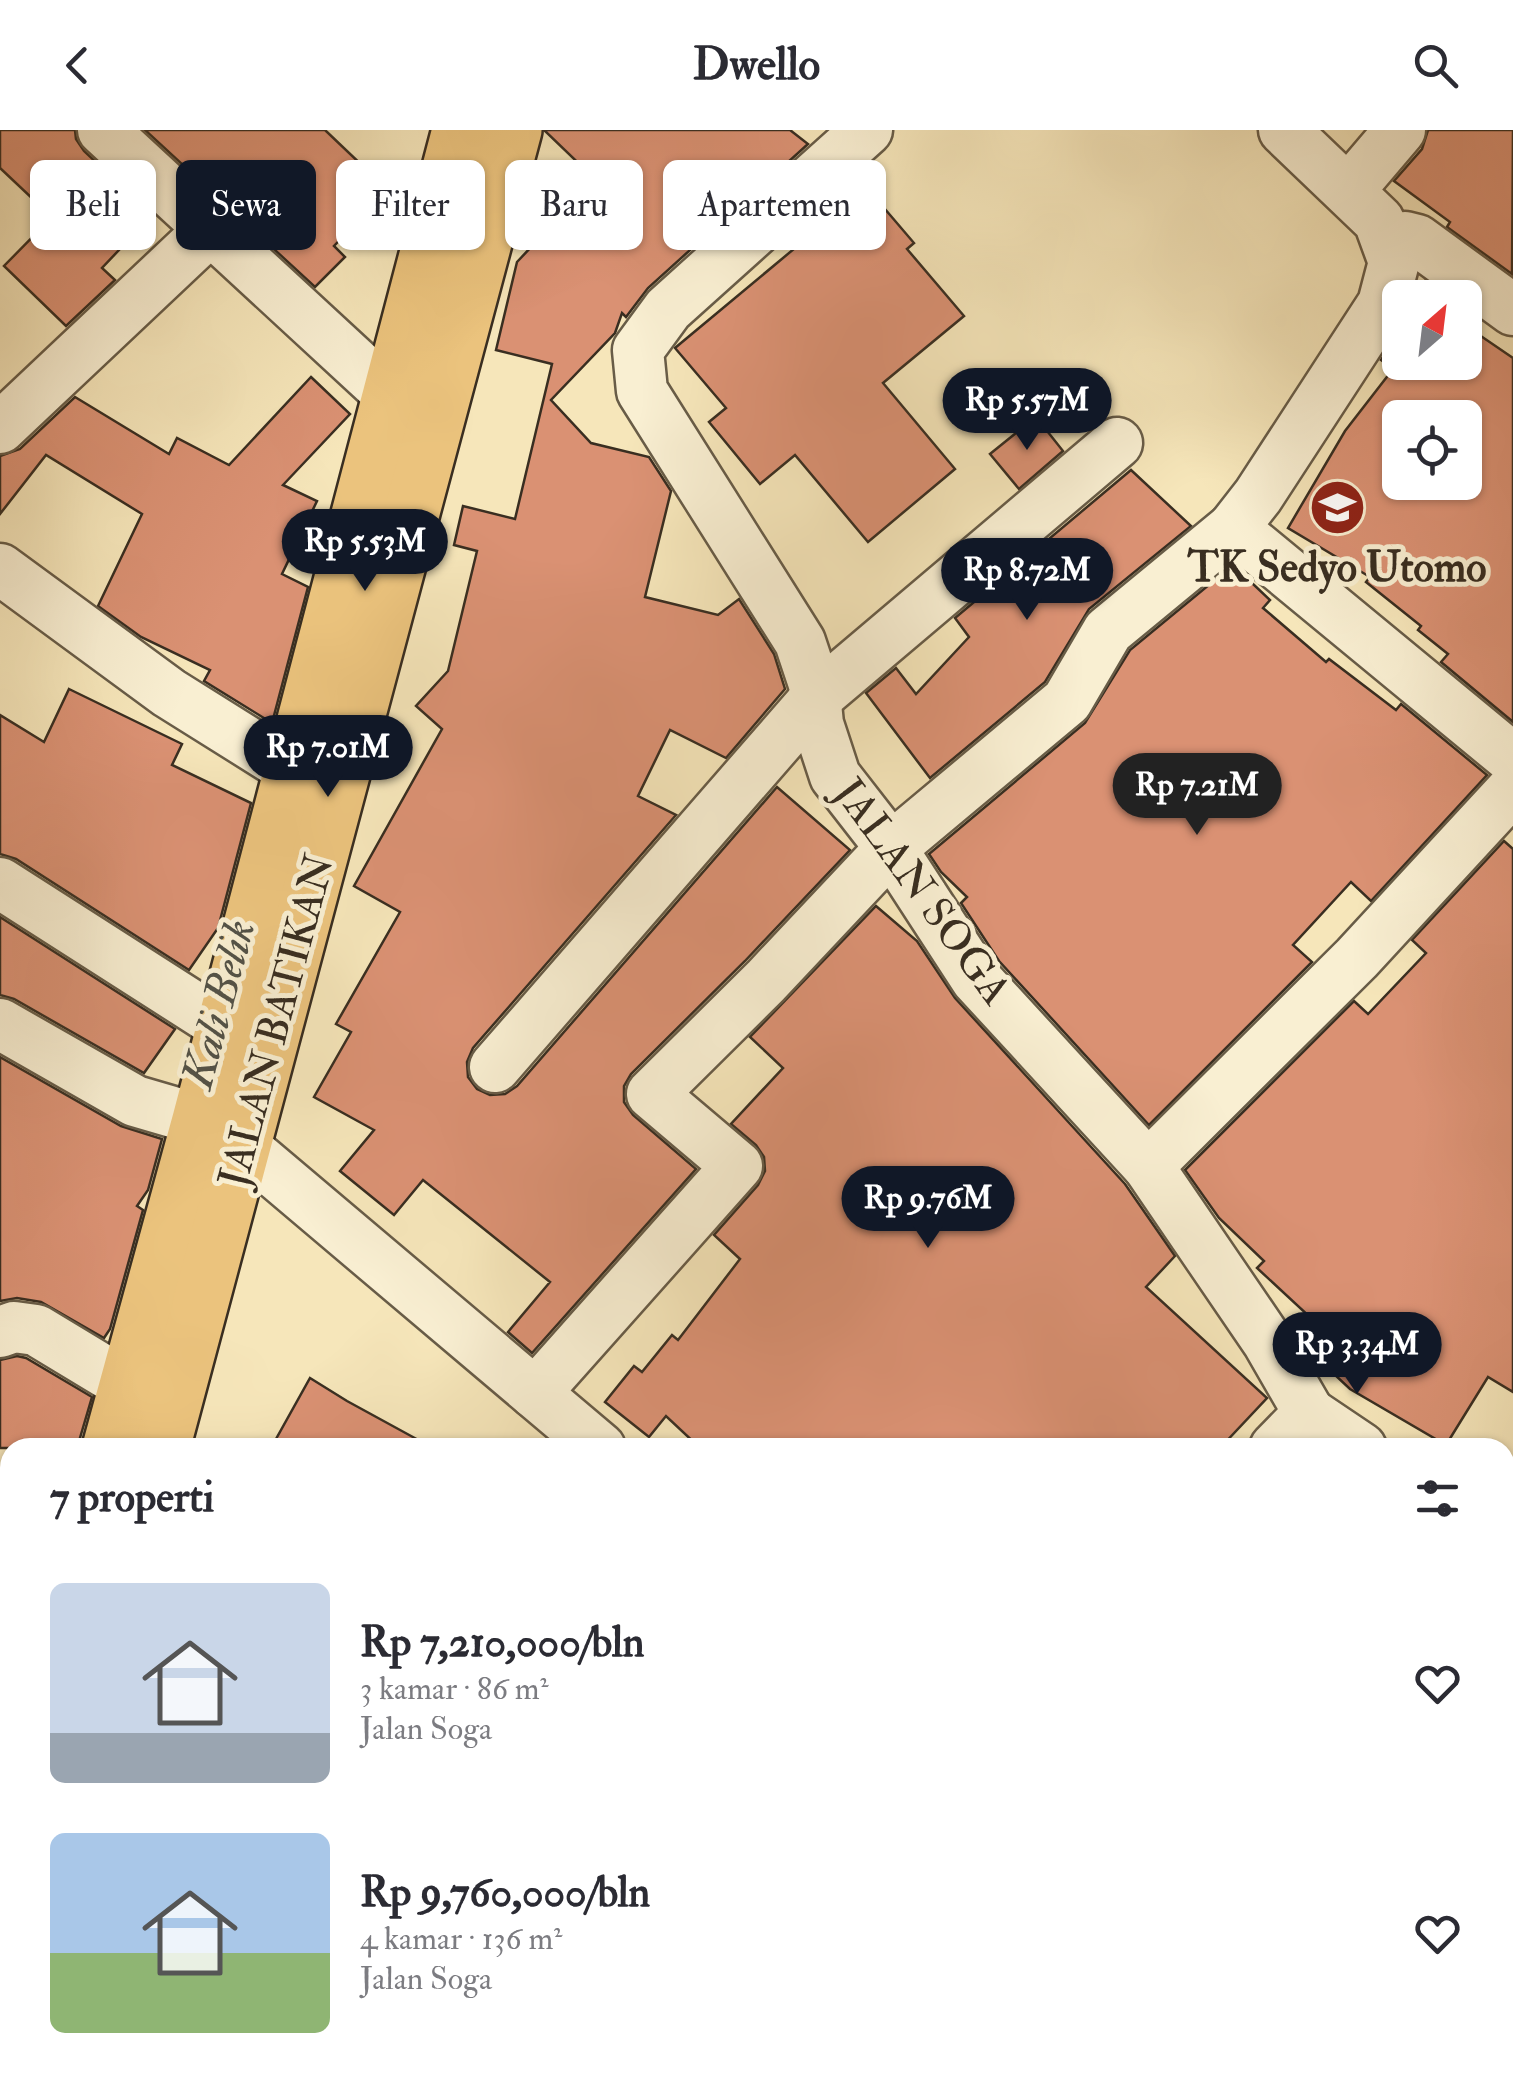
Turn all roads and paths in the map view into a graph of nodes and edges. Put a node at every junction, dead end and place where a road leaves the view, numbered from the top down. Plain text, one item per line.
1 (103, 130) edge
2 (460, 130) edge
3 (514, 130) edge
4 (867, 130) edge
5 (1284, 130) edge
6 (1400, 130) edge
7 (1349, 190) junction
8 (176, 198) edge
9 (1387, 241) junction
10 (189, 250) edge
11 (232, 250) edge
12 (1513, 310) edge
13 (390, 395) junction
14 (0, 428) edge
15 (1117, 443) dead end
16 (1233, 528) junction
17 (375, 556) junction
18 (0, 569) edge
19 (816, 698) junction
20 (1513, 759) edge
21 (292, 770) junction
22 (1513, 789) edge
23 (891, 848) junction
24 (0, 883) edge
25 (0, 1024) edge
26 (224, 1027) junction
27 (495, 1067) dead end
28 (222, 1133) junction
29 (1148, 1166) junction
30 (0, 1332) edge
31 (126, 1385) junction
32 (535, 1393) junction
33 (1292, 1430) edge
34 (113, 1438) edge
35 (164, 1438) edge
36 (588, 1438) edge
37 (1323, 1438) edge

1 - 8 street
2 - 13 main road, JALAN BATIKAN
3 - 17 main road, JALAN BATIKAN
4 - 19 street, JALAN SOGA
5 - 7 street
6 - 7 street
7 - 9 street
9 - 12 street
9 - 16 street
10 - 14 street
11 - 13 street
13 - 17 main road, JALAN BATIKAN
15 - 19 street
16 - 20 street
16 - 23 street
17 - 21 main road, JALAN BATIKAN
17 - 28 main road, JALAN BATIKAN
18 - 21 street
19 - 23 street, JALAN SOGA
19 - 27 street
21 - 26 main road, JALAN BATIKAN
22 - 29 street
23 - 29 street, JALAN SOGA
23 - 32 street
24 - 26 street
25 - 28 street
26 - 28 main road, JALAN BATIKAN
28 - 31 main road, JALAN BATIKAN
28 - 32 street
28 - 35 main road, JALAN BATIKAN
29 - 33 street, JALAN SOGA
30 - 31 street
31 - 34 main road, JALAN BATIKAN
32 - 36 street
33 - 37 street

